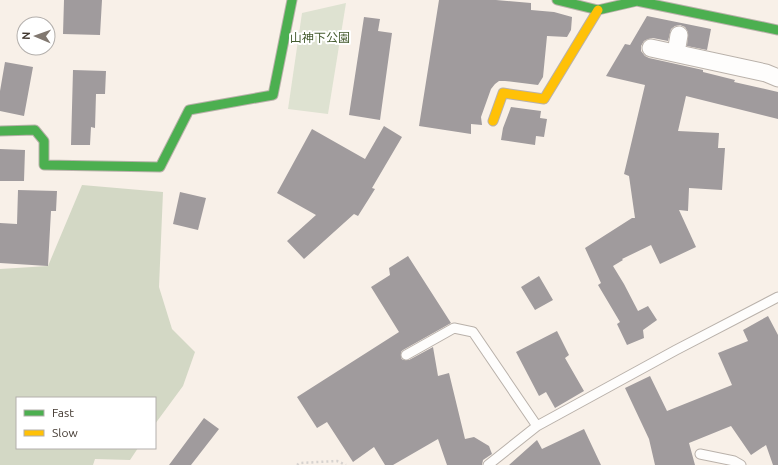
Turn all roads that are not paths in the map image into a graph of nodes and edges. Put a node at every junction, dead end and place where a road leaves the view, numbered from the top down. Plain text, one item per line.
1 (292, 0) edge
2 (556, 0) edge
3 (598, 10) junction
4 (778, 30) edge
5 (680, 35) dead end
6 (651, 48) dead end
7 (676, 53) junction
8 (778, 78) edge
9 (493, 121) dead end
10 (0, 131) edge
11 (778, 297) edge
12 (406, 355) dead end
13 (537, 426) junction
14 (700, 454) dead end
15 (488, 465) edge
16 (741, 465) edge

1 - 10 street
2 - 3 street
3 - 4 street
3 - 9 street
5 - 7 street
6 - 7 street
7 - 8 street
11 - 13 lane
12 - 13 lane
13 - 15 lane
14 - 16 lane

